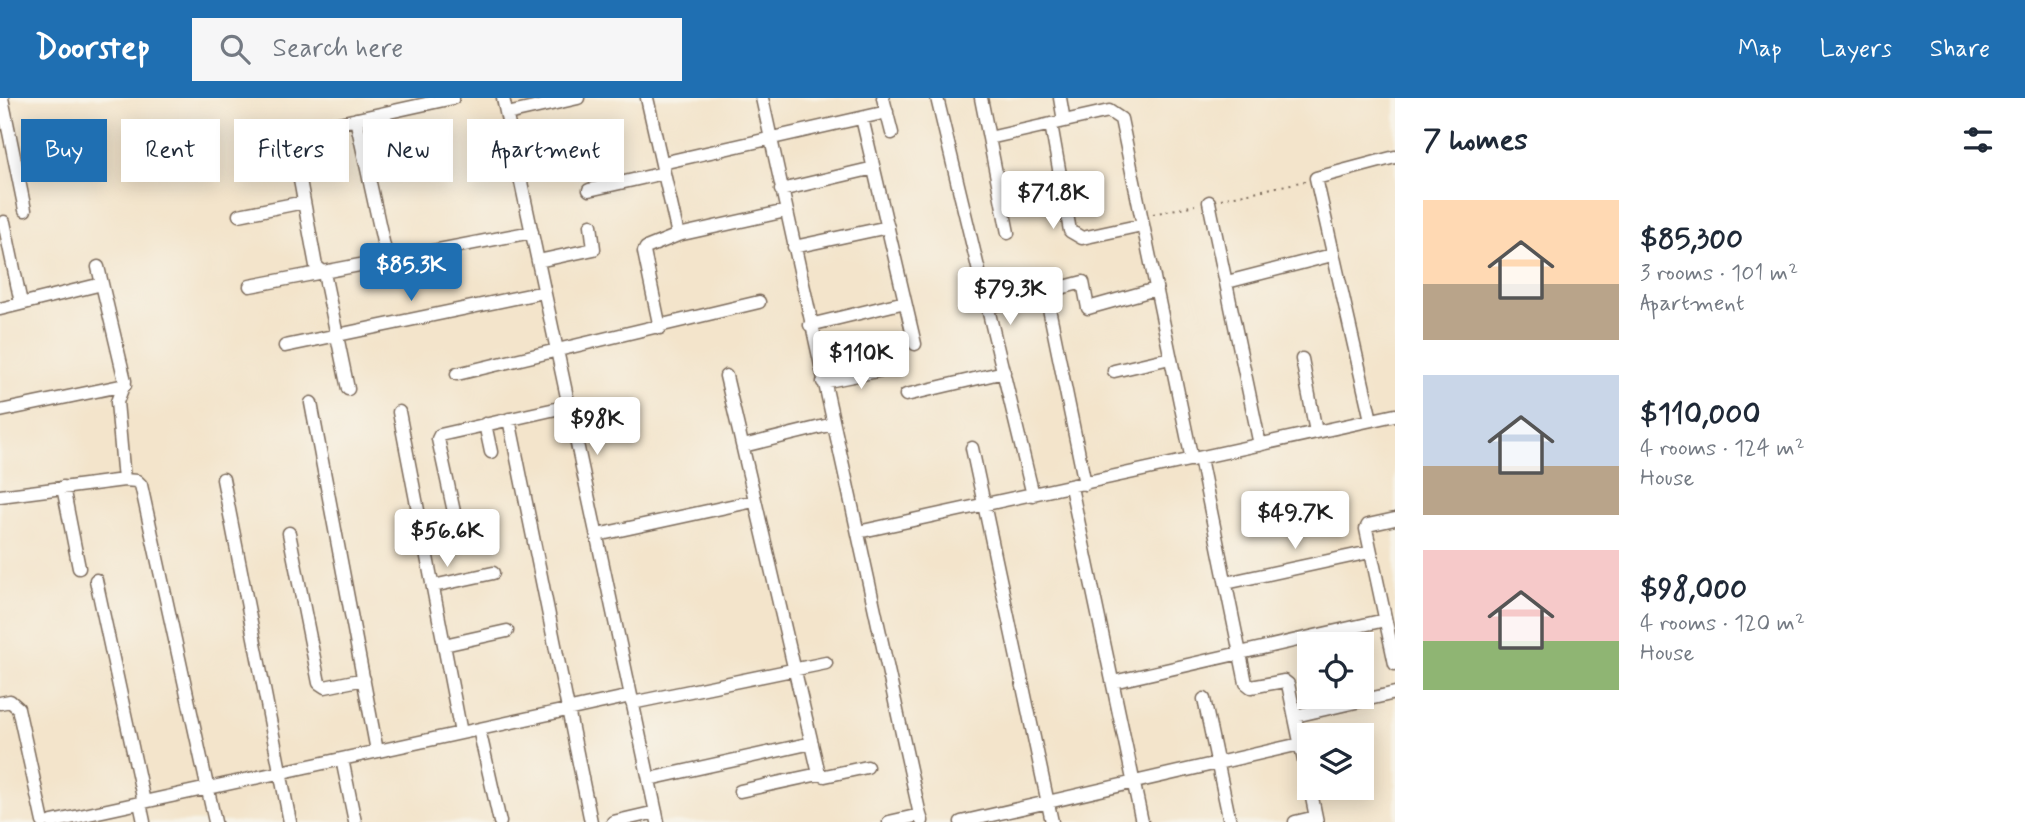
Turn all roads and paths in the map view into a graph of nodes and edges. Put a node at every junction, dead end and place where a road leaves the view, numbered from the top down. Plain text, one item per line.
1 (2, 98) edge
2 (453, 98) edge
3 (503, 98) edge
4 (578, 98) edge
5 (647, 98) edge
6 (762, 98) edge
7 (883, 98) edge
8 (937, 98) edge
9 (981, 98) edge
10 (1059, 98) edge
11 (429, 101) edge
12 (1108, 105) edge
13 (887, 112) junction
14 (507, 114) junction
15 (862, 118) junction
16 (356, 119) junction
17 (1058, 123) junction
18 (892, 132) dead end
19 (770, 137) junction
20 (989, 138) junction
21 (1395, 156) edge
22 (663, 168) junction
23 (874, 168) junction
24 (1316, 178) junction
25 (589, 190) dead end
26 (781, 190) junction
27 (303, 202) junction
28 (1209, 202) junction
29 (25, 210) dead end
30 (786, 211) junction
31 (239, 215) dead end
32 (1142, 221) junction
33 (4, 222) dead end
34 (591, 225) dead end
35 (888, 227) junction
36 (532, 232) junction
37 (1008, 233) dead end
38 (678, 235) junction
39 (4, 244) edge
40 (794, 247) junction
41 (1332, 255) junction
42 (387, 260) junction
43 (538, 261) junction
44 (98, 267) dead end
45 (324, 273) junction
46 (1227, 282) junction
47 (102, 284) junction
48 (250, 286) dead end
49 (1156, 289) junction
50 (544, 292) junction
51 (1046, 294) junction
52 (758, 302) dead end
53 (905, 302) junction
54 (21, 303) junction
55 (988, 307) junction
56 (0, 309) edge
57 (810, 325) junction
58 (660, 328) junction
59 (337, 336) junction
60 (915, 344) dead end
61 (285, 346) dead end
62 (557, 352) junction
63 (1170, 358) junction
64 (1302, 359) dead end
65 (892, 368) dead end
66 (1114, 370) dead end
67 (1004, 372) junction
68 (457, 374) dead end
69 (726, 376) dead end
70 (823, 383) junction
71 (125, 385) junction
72 (348, 389) dead end
73 (906, 395) dead end
74 (311, 403) dead end
75 (569, 406) junction
76 (0, 411) edge
77 (399, 412) dead end
78 (1395, 415) edge
79 (509, 419) junction
80 (1371, 420) junction
81 (485, 424) junction
82 (833, 424) junction
83 (1316, 432) junction
84 (1260, 445) junction
85 (743, 446) junction
86 (972, 448) dead end
87 (491, 452) dead end
88 (1196, 459) junction
89 (223, 479) dead end
90 (124, 480) junction
91 (1085, 484) junction
92 (62, 487) junction
93 (1071, 487) junction
94 (1033, 495) junction
95 (0, 496) edge
96 (754, 501) junction
97 (985, 505) junction
98 (1395, 519) edge
99 (456, 521) dead end
100 (858, 532) junction
101 (289, 533) dead end
102 (597, 536) junction
103 (1370, 552) junction
104 (79, 568) dead end
105 (494, 573) dead end
106 (96, 580) dead end
107 (1226, 583) junction
108 (433, 586) junction
109 (1388, 614) edge
110 (507, 631) dead end
111 (444, 645) junction
112 (1241, 653) junction
113 (1394, 658) edge
114 (826, 663) dead end
115 (795, 668) junction
116 (364, 679) junction
117 (1113, 682) junction
118 (1395, 693) edge
119 (1204, 699) dead end
120 (631, 700) junction
121 (0, 703) edge
122 (567, 710) junction
123 (1295, 716) junction
124 (1297, 727) edge
125 (479, 729) junction
126 (461, 733) junction
127 (812, 743) junction
128 (1297, 745) edge
129 (377, 751) junction
130 (342, 759) junction
131 (1217, 762) junction
132 (867, 767) dead end
133 (280, 772) junction
134 (819, 774) junction
135 (649, 779) junction
136 (1134, 782) junction
137 (207, 788) junction
138 (740, 791) dead end
139 (1312, 800) edge
140 (142, 802) junction
141 (1047, 802) junction
142 (657, 817) edge
143 (921, 818) edge
144 (1317, 820) edge
145 (43, 822) edge
146 (52, 822) edge
147 (144, 822) edge
148 (215, 822) edge
149 (290, 822) edge
150 (355, 822) edge
151 (500, 822) edge
152 (591, 822) edge
153 (613, 822) edge
154 (889, 822) edge
155 (961, 822) edge
156 (1052, 822) edge
157 (1142, 822) edge
158 (1230, 822) edge
159 (1295, 822) edge

1 - 29 street
2 - 11 street
3 - 14 street
4 - 14 street
5 - 22 street
6 - 19 street
7 - 13 street
8 - 55 street
9 - 20 street
10 - 17 street
11 - 16 street
12 - 17 street
12 - 32 street
13 - 15 street
13 - 18 street
14 - 36 street
15 - 19 street
15 - 23 street
16 - 27 street
16 - 42 street
17 - 20 street
17 - 32 street
19 - 22 street
19 - 26 street
20 - 37 street
21 - 24 street
22 - 25 street
22 - 38 street
23 - 26 street
23 - 35 street
24 - 28 path
24 - 41 street
26 - 30 street
27 - 31 street
27 - 45 street
28 - 32 path
28 - 46 street
30 - 38 street
30 - 40 street
32 - 49 street
33 - 39 street
34 - 43 street
35 - 40 street
35 - 53 street
36 - 42 street
36 - 43 street
38 - 58 street
39 - 54 street
40 - 57 street
41 - 46 street
41 - 80 street
42 - 45 street
43 - 50 street
44 - 47 street
45 - 48 street
45 - 59 street
46 - 84 street
47 - 54 street
47 - 71 street
49 - 51 street
49 - 63 street
50 - 59 street
50 - 62 street
51 - 55 street
51 - 91 street
52 - 58 street
53 - 57 street
53 - 60 street
54 - 56 street
55 - 67 street
57 - 70 street
58 - 62 street
59 - 61 street
59 - 72 street
62 - 68 street
62 - 75 street
63 - 66 street
63 - 88 street
64 - 83 street
65 - 70 street
67 - 73 street
67 - 94 street
69 - 85 street
70 - 82 street
71 - 76 street
71 - 90 street
74 - 116 street
75 - 79 street
75 - 102 street
77 - 108 street
78 - 80 street
79 - 81 street
79 - 122 street
80 - 83 street
81 - 87 street
81 - 99 street
82 - 85 street
82 - 100 street
83 - 84 street
84 - 88 street
85 - 96 street
86 - 97 street
88 - 91 street
88 - 107 street
89 - 133 street
90 - 92 street
90 - 137 street
91 - 93 street
92 - 95 street
92 - 104 street
93 - 94 street
93 - 117 street
94 - 97 street
96 - 102 street
96 - 115 street
97 - 100 street
97 - 141 street
98 - 103 street
100 - 143 street
101 - 116 street
102 - 120 street
103 - 107 street
103 - 109 street
105 - 108 street
106 - 140 street
107 - 112 street
108 - 111 street
109 - 112 street
109 - 113 street
110 - 111 street
111 - 126 street
112 - 117 street
112 - 123 street
114 - 115 street
115 - 120 street
115 - 127 street
116 - 129 street
117 - 136 street
118 - 123 street
119 - 131 street
120 - 122 street
120 - 135 street
121 - 145 street
122 - 125 street
122 - 152 street
123 - 124 street
125 - 126 street
125 - 151 street
126 - 129 street
127 - 134 street
127 - 135 street
128 - 131 street
129 - 130 street
130 - 133 street
130 - 150 street
131 - 136 street
131 - 158 street
132 - 134 street
133 - 137 street
133 - 149 street
134 - 138 street
135 - 142 street
136 - 141 street
136 - 157 street
137 - 140 street
137 - 148 street
139 - 144 street
140 - 146 street
140 - 147 street
141 - 155 street
141 - 156 street
142 - 153 street
143 - 154 street
144 - 159 street

